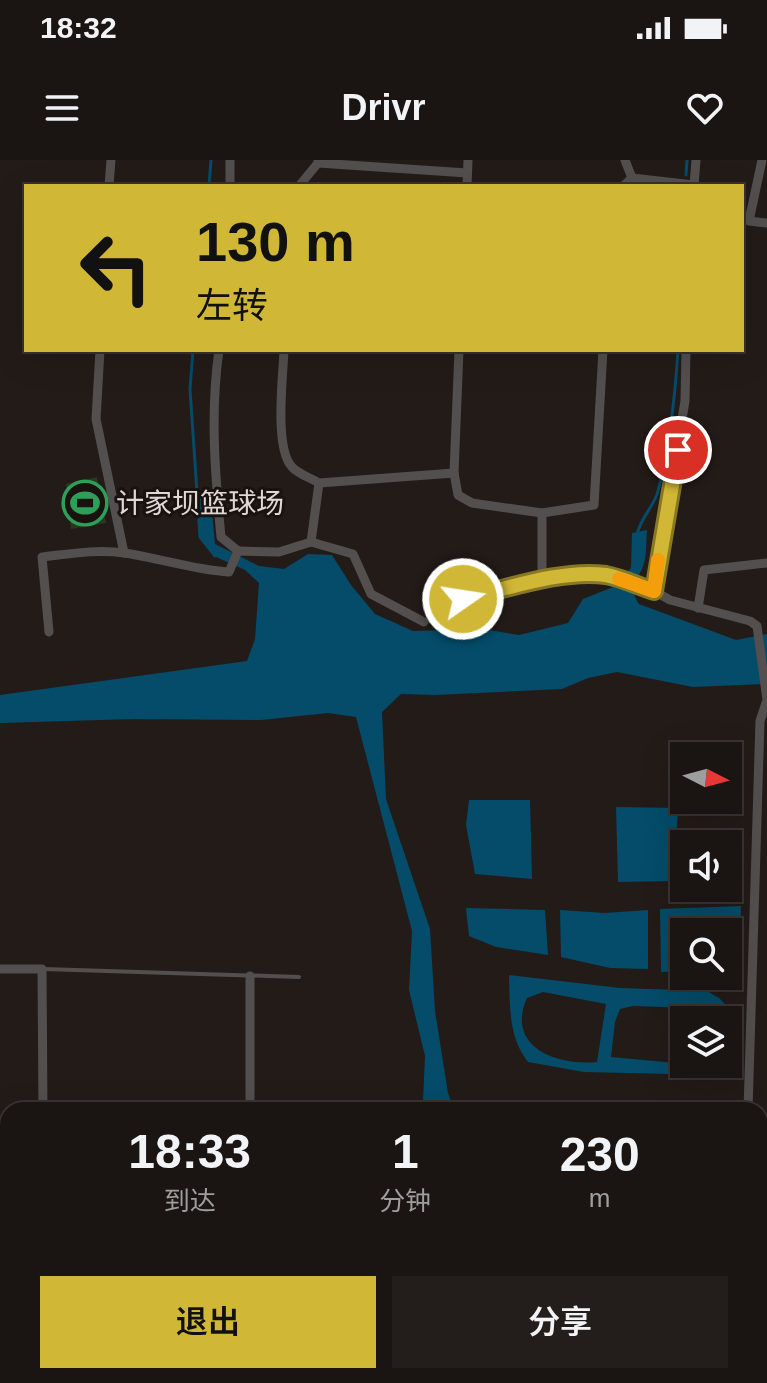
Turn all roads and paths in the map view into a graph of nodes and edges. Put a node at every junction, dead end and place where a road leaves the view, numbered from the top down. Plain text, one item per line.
1 (111, 160) edge
2 (230, 160) edge
3 (468, 160) edge
4 (625, 160) edge
5 (696, 160) edge
6 (762, 160) edge
7 (318, 162) edge
8 (467, 173) junction
9 (632, 178) junction
10 (109, 184) edge
11 (230, 184) edge
12 (301, 184) edge
13 (467, 184) edge
14 (625, 184) edge
15 (685, 184) edge
16 (694, 184) edge
17 (767, 223) edge
18 (100, 352) edge
19 (219, 352) edge
20 (284, 352) edge
21 (459, 352) edge
22 (603, 352) edge
23 (686, 352) edge
24 (454, 473) junction
25 (319, 483) junction
26 (542, 513) junction
27 (311, 542) junction
28 (238, 551) junction
29 (124, 553) junction
30 (767, 563) edge
31 (542, 580) junction
32 (654, 591) junction
33 (463, 599) dead end
34 (698, 608) junction
35 (424, 622) dead end
36 (49, 632) dead end
37 (767, 700) edge
38 (0, 969) edge
39 (42, 969) junction
40 (250, 976) junction
41 (299, 977) dead end
42 (43, 1102) edge
43 (250, 1102) edge
44 (748, 1102) edge

1 - 10 street
2 - 11 street
3 - 8 street
4 - 9 street
5 - 16 street
6 - 17 street
7 - 8 street
7 - 12 street
8 - 13 street
9 - 14 street
9 - 15 street
18 - 29 street
19 - 28 street
20 - 25 street
21 - 24 street
22 - 26 street
23 - 32 street
24 - 25 street
24 - 26 street
25 - 27 street
26 - 31 street
27 - 28 street
27 - 35 street
28 - 29 street
29 - 36 street
30 - 34 street
31 - 32 street
31 - 33 street
32 - 34 street
34 - 37 street
37 - 44 street
38 - 39 street
39 - 40 lane
39 - 42 street
40 - 41 lane
40 - 43 street

